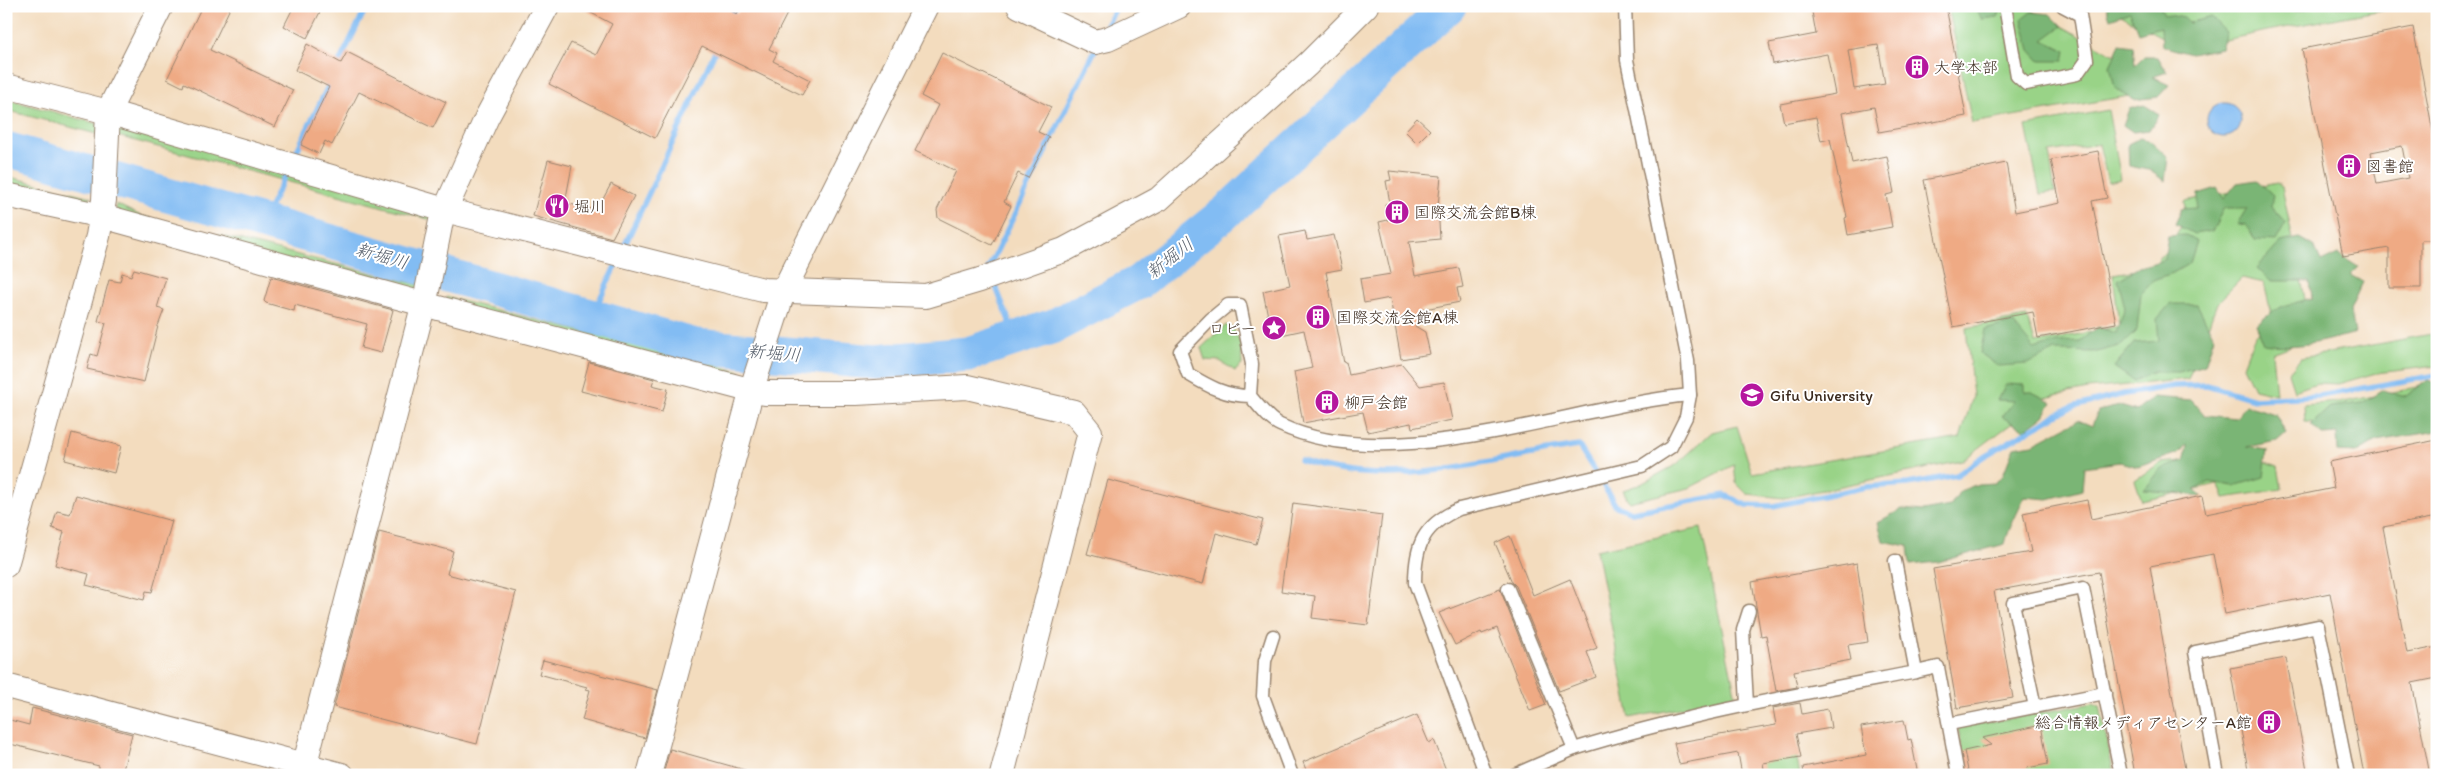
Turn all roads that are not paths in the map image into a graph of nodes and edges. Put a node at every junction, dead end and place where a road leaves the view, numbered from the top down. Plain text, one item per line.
1 (161, 6) edge
2 (547, 6) edge
3 (926, 6) edge
4 (1019, 6) edge
5 (1180, 6) edge
6 (1366, 6) edge
7 (1625, 6) edge
8 (2005, 6) edge
9 (2064, 6) edge
10 (6, 86) edge
11 (107, 122) junction
12 (6, 195) edge
13 (103, 208) junction
14 (443, 216) junction
15 (425, 297) junction
16 (781, 297) junction
17 (753, 386) junction
18 (1690, 395) junction
19 (1250, 396) junction
20 (1895, 561) dead end
21 (6, 565) edge
22 (1508, 588) dead end
23 (1749, 611) dead end
24 (1273, 636) dead end
25 (1916, 672) junction
26 (6, 686) edge
27 (2105, 693) junction
28 (1747, 704) junction
29 (2035, 707) junction
30 (1949, 724) junction
31 (1574, 749) junction
32 (303, 770) edge
33 (342, 775) edge
34 (649, 775) edge
35 (1002, 775) edge
36 (1292, 775) edge
37 (1486, 775) edge
38 (1514, 775) edge
39 (1958, 775) edge
40 (2121, 775) edge
41 (2218, 775) edge
42 (2348, 775) edge

1 - 11 street
2 - 14 street
3 - 16 street
4 - 5 street
6 - 16 street
7 - 18 lane
8 - 9 lane
10 - 11 street
11 - 13 street
11 - 14 street
12 - 13 street
13 - 15 street
13 - 21 street
14 - 15 street
14 - 16 street
15 - 17 street
15 - 32 street
16 - 17 street
17 - 34 street
17 - 35 street
18 - 19 lane
18 - 37 lane
19 - 19 lane
20 - 25 lane
22 - 31 lane
23 - 28 lane
24 - 36 lane
25 - 28 lane
25 - 30 lane
26 - 32 street
27 - 29 lane
27 - 29 lane
27 - 40 lane
28 - 31 lane
29 - 30 lane
30 - 39 lane
31 - 38 lane
32 - 33 street
41 - 42 lane

